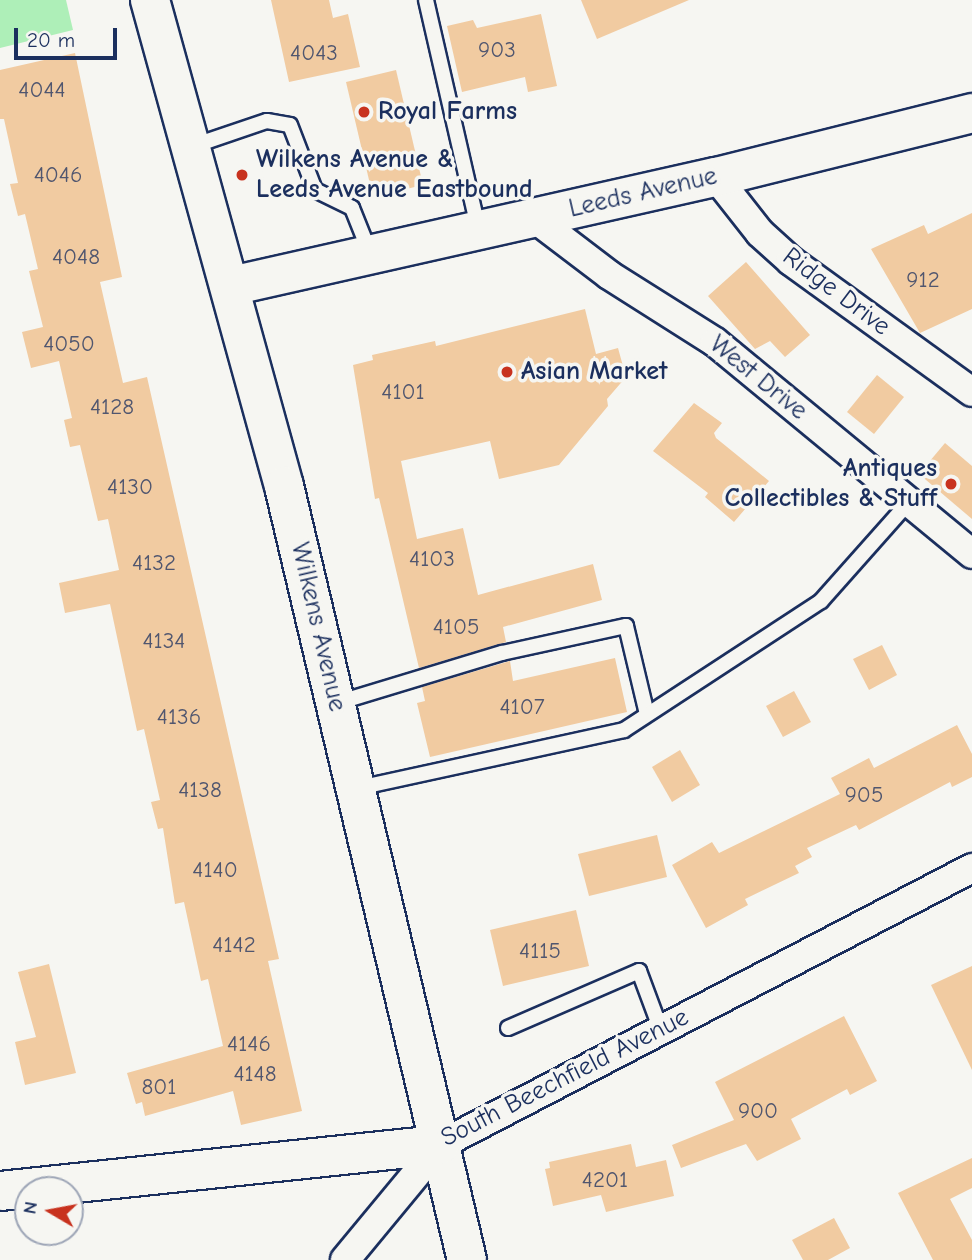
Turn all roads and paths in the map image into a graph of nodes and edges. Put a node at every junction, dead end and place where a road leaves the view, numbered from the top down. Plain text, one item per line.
1 (150, 0) edge
2 (426, 0) edge
3 (972, 113) edge
4 (192, 147) junction
5 (716, 177) junction
6 (533, 217) junction
7 (478, 230) junction
8 (371, 255) junction
9 (231, 286) junction
10 (972, 392) edge
11 (909, 502) junction
12 (972, 554) edge
13 (337, 703) junction
14 (647, 714) junction
15 (357, 788) junction
16 (972, 868) edge
17 (508, 1028) dead end
18 (661, 1030) junction
19 (440, 1145) junction
20 (0, 1191) edge
21 (345, 1260) edge
22 (467, 1260) edge

1 - 4 main road, Wilkens Avenue
2 - 7 lane
3 - 5 main road, Leeds Avenue
4 - 8 lane
4 - 9 main road, Wilkens Avenue
5 - 6 main road, Leeds Avenue
5 - 10 street, Ridge Drive
6 - 7 main road, Leeds Avenue
6 - 11 street, West Drive
7 - 8 main road, Leeds Avenue
8 - 9 main road, Leeds Avenue
9 - 13 main road, Wilkens Avenue
11 - 12 street, West Drive
11 - 14 lane
13 - 14 lane
13 - 15 main road, Wilkens Avenue
14 - 15 lane
15 - 19 main road, Wilkens Avenue
16 - 18 street, South Beechfield Avenue
17 - 18 lane
18 - 19 street, South Beechfield Avenue
19 - 20 main road, South Beechfield Avenue
19 - 21 street
19 - 22 main road, Wilkens Avenue

